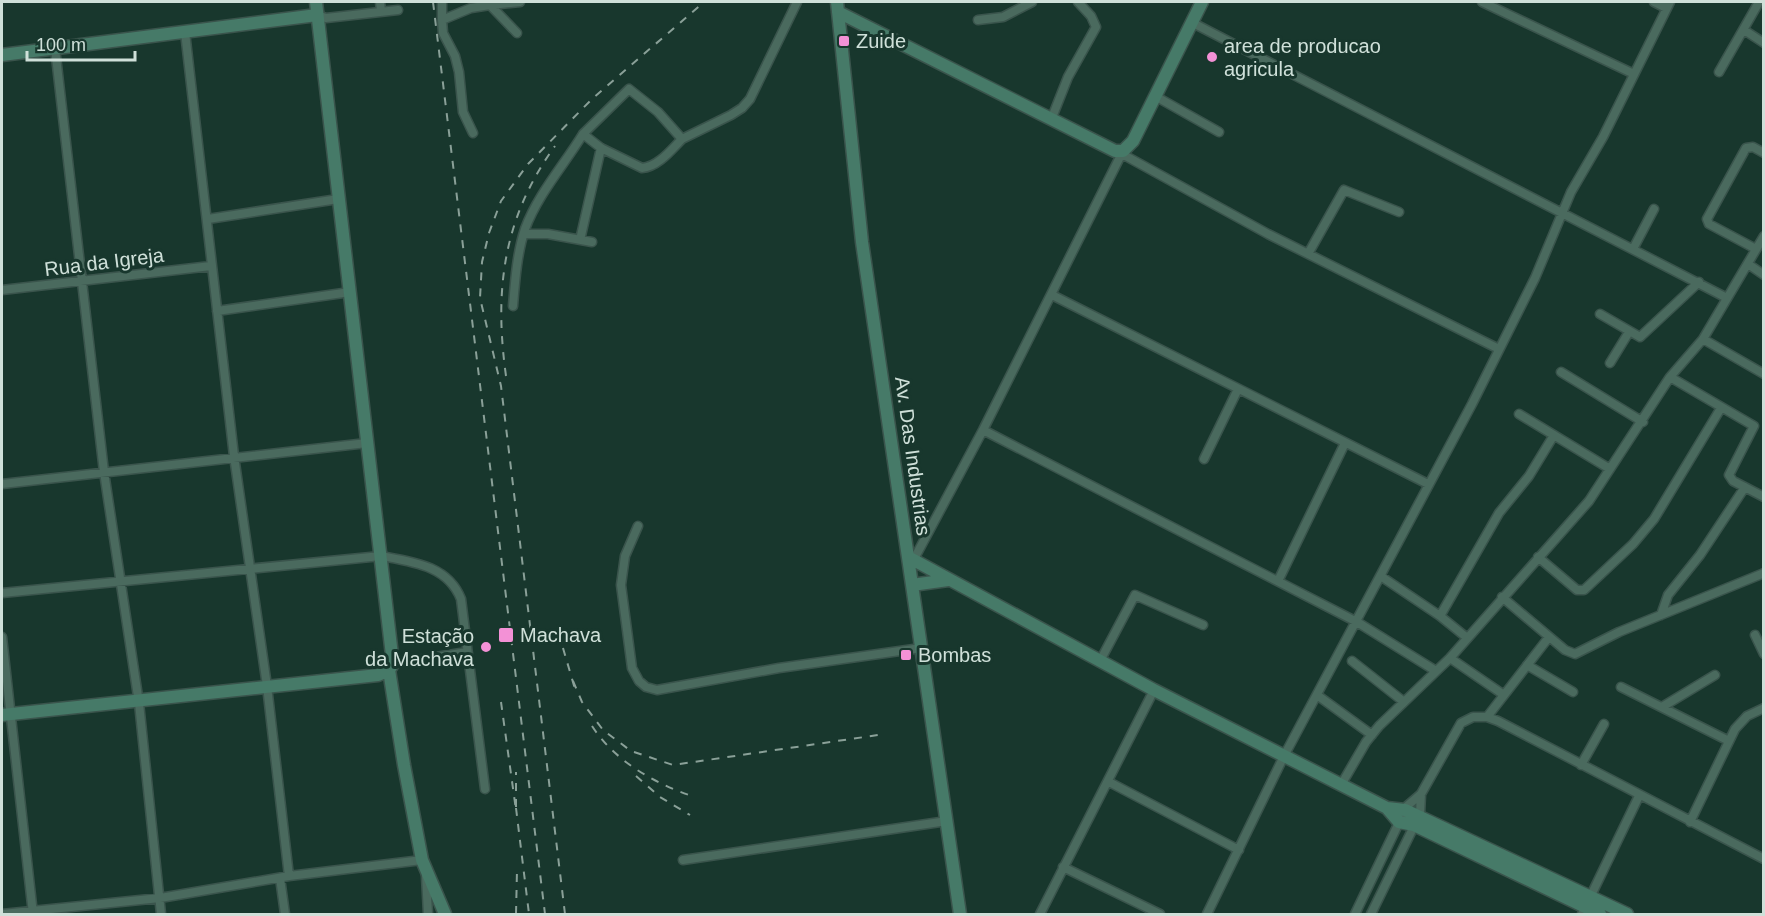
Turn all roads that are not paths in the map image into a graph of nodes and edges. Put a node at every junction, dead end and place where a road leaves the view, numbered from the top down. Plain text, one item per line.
1 (316, 2) edge
2 (442, 2) edge
3 (520, 2) edge
4 (797, 2) edge
5 (1032, 2) edge
6 (1078, 2) edge
7 (1202, 2) edge
8 (1482, 2) edge
9 (1654, 2) edge
10 (1759, 2) edge
11 (489, 3) edge
12 (1668, 5) edge
13 (381, 6) edge
14 (837, 7) edge
15 (398, 10) dead end
16 (317, 15) junction
17 (442, 20) junction
18 (978, 20) dead end
19 (1191, 22) junction
20 (1744, 30) junction
21 (185, 32) junction
22 (517, 33) dead end
23 (1764, 43) edge
24 (55, 48) junction
25 (2, 55) edge
26 (1719, 72) dead end
27 (1634, 74) junction
28 (1155, 96) junction
29 (1051, 120) junction
30 (1220, 132) dead end
31 (473, 133) dead end
32 (582, 134) junction
33 (682, 139) junction
34 (601, 148) junction
35 (1122, 153) junction
36 (1764, 153) edge
37 (338, 199) junction
38 (1654, 209) dead end
39 (1399, 212) dead end
40 (1563, 216) junction
41 (208, 219) junction
42 (524, 234) junction
43 (1764, 236) edge
44 (580, 240) junction
45 (592, 242) dead end
46 (1633, 249) junction
47 (1756, 249) junction
48 (1308, 254) junction
49 (1748, 264) junction
50 (211, 266) junction
51 (1764, 275) edge
52 (82, 281) junction
53 (1699, 282) junction
54 (2, 290) edge
55 (350, 292) junction
56 (1052, 295) junction
57 (1727, 298) junction
58 (513, 306) dead end
59 (217, 311) junction
60 (1600, 314) dead end
61 (1629, 332) junction
62 (1703, 339) junction
63 (1499, 349) junction
64 (1610, 363) dead end
65 (1562, 372) dead end
66 (1764, 374) edge
67 (1670, 377) junction
68 (1238, 389) junction
69 (1721, 408) junction
70 (1519, 414) dead end
71 (1643, 422) junction
72 (983, 430) junction
73 (1554, 435) junction
74 (367, 443) junction
75 (1345, 443) junction
76 (234, 456) junction
77 (1204, 459) dead end
78 (1610, 470) junction
79 (104, 472) junction
80 (2, 484) edge
81 (1428, 484) junction
82 (1745, 487) junction
83 (1764, 496) edge
84 (638, 526) dead end
85 (381, 556) junction
86 (1538, 556) junction
87 (911, 559) junction
88 (249, 567) junction
89 (1763, 572) edge
90 (1382, 577) junction
91 (948, 580) junction
92 (1278, 581) junction
93 (119, 583) junction
94 (912, 585) junction
95 (2, 593) edge
96 (1503, 597) junction
97 (1661, 615) junction
98 (1440, 616) junction
99 (1357, 622) junction
100 (1203, 625) dead end
101 (1755, 634) dead end
102 (2, 637) edge
103 (1466, 637) junction
104 (1549, 637) junction
105 (921, 648) junction
106 (467, 652) junction
107 (1764, 654) edge
108 (1450, 658) junction
109 (1353, 661) dead end
110 (1100, 662) junction
111 (1527, 665) junction
112 (391, 667) junction
113 (1436, 671) junction
114 (1715, 675) dead end
115 (267, 686) junction
116 (1621, 687) dead end
117 (1154, 690) junction
118 (1573, 692) dead end
119 (1317, 695) junction
120 (1504, 695) junction
121 (1404, 702) junction
122 (139, 703) junction
123 (1662, 707) junction
124 (1764, 708) edge
125 (7, 715) edge
126 (1487, 717) junction
127 (1604, 724) dead end
128 (1372, 735) junction
129 (1729, 741) junction
130 (1284, 756) junction
131 (1581, 765) junction
132 (1109, 782) junction
133 (1341, 785) junction
134 (485, 789) dead end
135 (1421, 794) junction
136 (1639, 796) junction
137 (1387, 808) junction
138 (1405, 810) junction
139 (947, 821) junction
140 (1416, 821) junction
141 (1399, 822) junction
142 (1690, 822) junction
143 (1386, 849) junction
144 (1239, 850) junction
145 (1400, 855) junction
146 (1764, 859) edge
147 (683, 860) dead end
148 (424, 864) junction
149 (1063, 867) junction
150 (284, 877) junction
151 (160, 898) junction
152 (1586, 906) edge
153 (33, 913) edge
154 (2, 914) edge
155 (161, 915) edge
156 (285, 915) edge
157 (429, 915) edge
158 (445, 915) edge
159 (960, 915) edge
160 (1040, 915) edge
161 (1160, 915) edge
162 (1207, 915) edge
163 (1355, 915) edge
164 (1371, 915) edge
165 (1600, 915) edge
166 (1627, 915) edge

1 - 16 street
2 - 17 street
3 - 11 street
4 - 33 street
5 - 18 street
6 - 29 street
7 - 19 street
8 - 27 street
9 - 12 street
10 - 20 street
11 - 17 street
11 - 22 street
12 - 27 street
13 - 15 street
13 - 16 street
14 - 29 street
14 - 87 street, Av. Das Industrias
16 - 21 street
16 - 37 street
17 - 31 street
19 - 28 street
19 - 40 street
20 - 23 street
20 - 26 street
21 - 24 street
21 - 41 street
24 - 25 street
24 - 52 street
27 - 40 street
28 - 30 street
28 - 35 street
29 - 35 street
32 - 33 street
32 - 34 street
32 - 42 street
33 - 34 street
34 - 44 street
35 - 48 street
35 - 56 street
36 - 47 street
37 - 41 street
37 - 55 street
38 - 46 street
39 - 48 street
40 - 46 street
40 - 63 street
41 - 50 street
42 - 44 street
42 - 58 street
43 - 47 street
44 - 45 street
46 - 53 street
47 - 49 street
48 - 63 street
49 - 51 street
49 - 57 street
50 - 52 street, Rua da Igreja
50 - 59 street
52 - 54 street, Rua da Igreja
52 - 79 street
53 - 57 street
53 - 61 street
55 - 59 street
55 - 74 street
56 - 68 street
56 - 72 street
57 - 62 street
59 - 76 street
60 - 61 street
61 - 64 street
62 - 66 street
62 - 67 street
63 - 81 street
65 - 71 street
67 - 69 street
67 - 71 street
68 - 75 street
68 - 77 street
69 - 82 street
69 - 86 street
70 - 73 street
71 - 78 street
72 - 87 street
72 - 92 street
73 - 78 street
73 - 98 street
74 - 76 street
74 - 85 street
75 - 81 street
75 - 92 street
76 - 79 street
76 - 88 street
78 - 86 street
79 - 80 street
79 - 93 street
81 - 90 street
82 - 83 street
82 - 97 street
84 - 105 street
85 - 88 street
85 - 106 street
85 - 112 street
86 - 96 street
87 - 91 street
87 - 94 street, Av. Das Industrias
88 - 93 street
88 - 115 street
89 - 97 street
90 - 98 street
90 - 99 street
91 - 94 street
91 - 110 street
92 - 99 street
93 - 95 street
93 - 122 street
94 - 105 street, Av. Das Industrias
96 - 103 street
96 - 104 street
97 - 104 street
98 - 103 street
99 - 113 street
99 - 119 street
100 - 110 street
101 - 107 street
102 - 125 street
103 - 108 street
104 - 111 street
105 - 139 street, Av. Das Industrias
106 - 112 street
106 - 134 street
108 - 113 street
108 - 120 street
109 - 121 street
110 - 117 street
111 - 118 street
111 - 120 street
112 - 115 street
112 - 148 street
113 - 121 street
114 - 123 street
115 - 122 street
115 - 150 street
116 - 123 street
117 - 130 street
117 - 132 street
119 - 128 street
119 - 130 street
120 - 126 street
121 - 128 street
122 - 125 street
122 - 151 street
123 - 129 street
124 - 129 street
125 - 153 street
126 - 131 street
126 - 135 street
127 - 131 street
128 - 133 street
129 - 142 street
130 - 133 street
130 - 144 street
131 - 136 street
132 - 144 street
132 - 149 street
133 - 137 street
135 - 138 street
135 - 140 street
136 - 142 street
136 - 152 street
137 - 138 street
137 - 141 street
138 - 140 street
138 - 141 street
139 - 147 street
139 - 159 street, Av. Das Industrias
140 - 141 street
140 - 145 street
140 - 152 street
141 - 143 street
142 - 146 street
143 - 145 street
143 - 163 street
144 - 162 street
145 - 164 street
148 - 150 street
148 - 157 street
148 - 158 street
149 - 160 street
149 - 161 street
150 - 151 street
150 - 156 street
151 - 153 street
151 - 155 street
152 - 165 street
152 - 166 street
153 - 154 street

